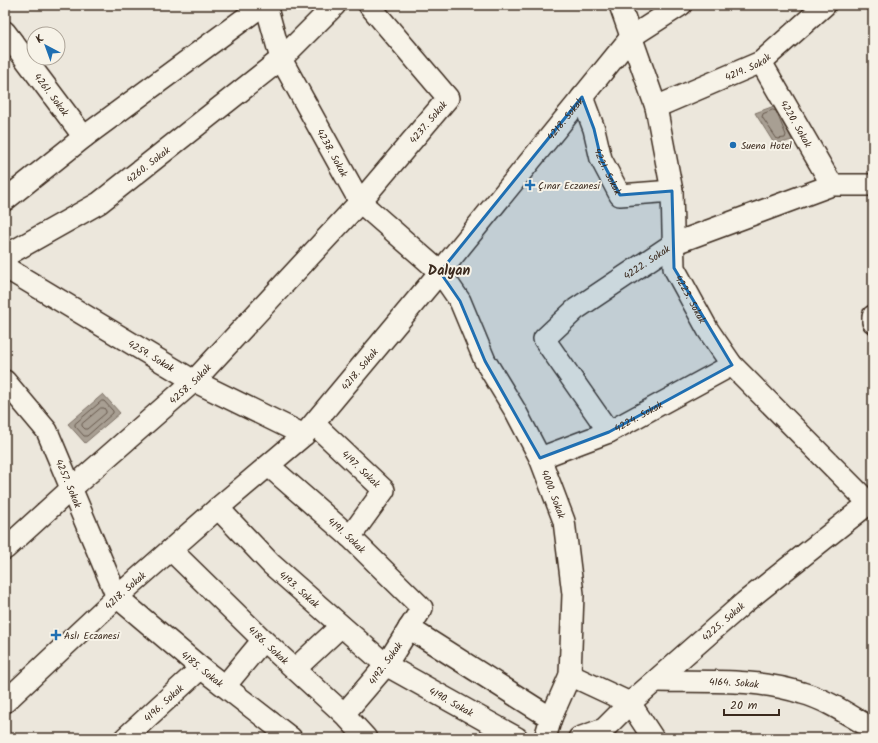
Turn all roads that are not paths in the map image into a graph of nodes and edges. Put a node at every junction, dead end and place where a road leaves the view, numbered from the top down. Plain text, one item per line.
1 (263, 5) edge
2 (266, 5) edge
3 (335, 5) edge
4 (369, 5) edge
5 (620, 5) edge
6 (681, 5) edge
7 (825, 5) edge
8 (5, 32) edge
9 (631, 37) junction
10 (281, 59) junction
11 (761, 62) junction
12 (582, 97) junction
13 (656, 107) junction
14 (84, 137) junction
15 (832, 185) junction
16 (873, 185) edge
17 (672, 191) junction
18 (5, 200) edge
19 (360, 202) junction
20 (673, 244) junction
21 (5, 256) edge
22 (5, 264) edge
23 (440, 272) junction
24 (873, 316) edge
25 (873, 322) edge
26 (732, 365) junction
27 (5, 381) edge
28 (194, 381) junction
29 (309, 430) junction
30 (609, 432) junction
31 (540, 458) junction
32 (269, 466) junction
33 (72, 488) junction
34 (872, 503) edge
35 (218, 508) junction
36 (350, 536) junction
37 (5, 549) edge
38 (171, 550) junction
39 (117, 597) junction
40 (422, 608) joint
41 (341, 626) junction
42 (409, 628) junction
43 (263, 640) junction
44 (386, 665) junction
45 (201, 668) junction
46 (295, 668) junction
47 (570, 675) junction
48 (657, 681) junction
49 (225, 686) junction
50 (5, 702) edge
51 (630, 703) junction
52 (344, 714) junction
53 (551, 718) junction
54 (873, 729) edge
55 (125, 738) edge
56 (291, 738) edge
57 (366, 738) edge
58 (517, 738) edge
59 (545, 738) edge
60 (579, 738) edge
61 (653, 738) edge

1 - 14 street
2 - 10 street, 4238. Sokak
3 - 10 street, 4260. Sokak
4 - 19 street, 4237. Sokak
5 - 9 street, 4223. Sokak
6 - 9 street, 4218. Sokak
7 - 11 street, 4219. Sokak
8 - 14 street, 4261. Sokak
9 - 12 street, 4218. Sokak
9 - 13 street, 4223. Sokak
10 - 19 street, 4238. Sokak
10 - 21 street, 4260. Sokak
11 - 13 street, 4219. Sokak
11 - 15 street, 4220. Sokak
12 - 17 street, 4221. Sokak
12 - 23 street, 4218. Sokak
13 - 17 street, 4223. Sokak
14 - 18 street
15 - 16 street, 4222. Sokak
15 - 20 street, 4222. Sokak
17 - 20 street, 4223. Sokak
19 - 23 street, 4238. Sokak
19 - 28 street, 4258. Sokak
20 - 26 street, 4223. Sokak
20 - 30 street, 4222. Sokak
22 - 28 street, 4259. Sokak
23 - 29 street, 4218. Sokak
23 - 31 street, 4000. Sokak
24 - 25 street
26 - 30 street, 4224. Sokak
26 - 34 street, 4223. Sokak
27 - 33 street, 4257. Sokak
28 - 29 street, 4259. Sokak
28 - 33 street, 4258. Sokak
29 - 32 street, 4218. Sokak
29 - 36 street, 4197. Sokak
30 - 31 street, 4224. Sokak
31 - 47 street, 4000. Sokak
32 - 35 street, 4218. Sokak
32 - 36 street, 4191. Sokak
33 - 37 street, 4258. Sokak
33 - 39 street, 4257. Sokak
34 - 48 street, 4225. Sokak
35 - 38 street, 4218. Sokak
35 - 41 street, 4193. Sokak
36 - 40 street, 4191. Sokak
38 - 39 street, 4218. Sokak
38 - 43 street, 4186. Sokak
39 - 45 street, 4185. Sokak
39 - 50 street, 4218. Sokak
40 - 42 street, 4192. Sokak
41 - 44 street, 4193. Sokak
41 - 46 street
42 - 44 street, 4192. Sokak
42 - 53 street
43 - 46 street, 4186. Sokak
43 - 49 street
44 - 52 street, 4192. Sokak
44 - 58 street, 4190. Sokak
45 - 49 street, 4185. Sokak
45 - 55 street, 4196. Sokak
46 - 52 street, 4186. Sokak
47 - 51 street
47 - 53 street, 4000. Sokak
48 - 51 street, 4225. Sokak
48 - 54 street, 4164. Sokak
49 - 56 street, 4185. Sokak
51 - 60 street, 4225. Sokak
51 - 61 street
52 - 57 street, 4186. Sokak
53 - 59 street, 4000. Sokak

